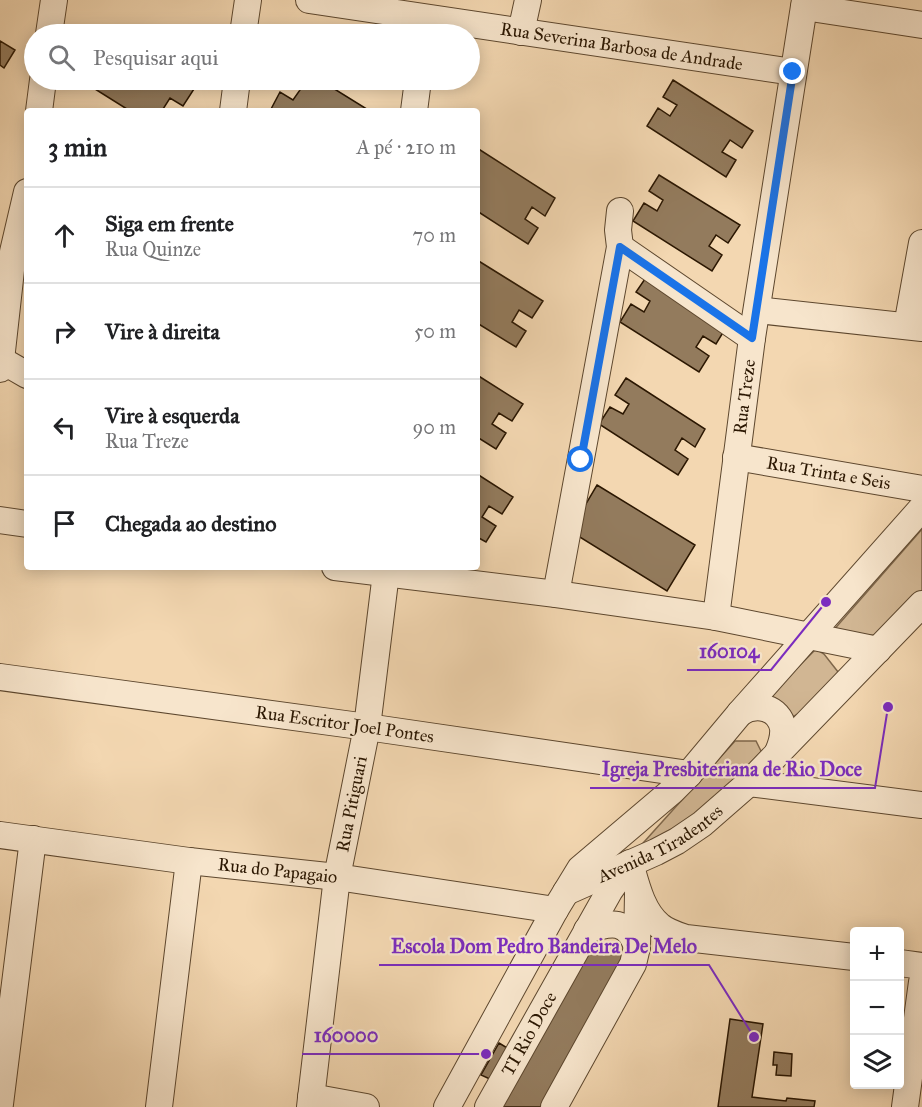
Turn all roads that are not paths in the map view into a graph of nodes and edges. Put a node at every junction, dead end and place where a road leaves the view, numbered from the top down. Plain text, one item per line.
1 (54, 0) edge
2 (248, 0) edge
3 (309, 0) edge
4 (528, 0) edge
5 (804, 4) edge
6 (50, 24) edge
7 (244, 24) edge
8 (416, 24) edge
9 (922, 25) edge
10 (480, 29) edge
11 (521, 32) junction
12 (793, 72) junction
13 (42, 90) edge
14 (236, 90) edge
15 (417, 90) edge
16 (39, 108) edge
17 (233, 108) edge
18 (414, 108) edge
19 (620, 211) dead end
20 (24, 220) edge
21 (922, 243) edge
22 (620, 247) junction
23 (20, 257) edge
24 (757, 310) junction
25 (915, 327) edge
26 (752, 338) junction
27 (1, 364) edge
28 (24, 374) edge
29 (736, 457) junction
30 (922, 489) edge
31 (922, 508) edge
32 (0, 520) edge
33 (24, 524) edge
34 (362, 570) edge
35 (386, 573) junction
36 (556, 594) junction
37 (922, 604) edge
38 (716, 617) junction
39 (808, 637) junction
40 (878, 650) junction
41 (0, 677) edge
42 (740, 713) junction
43 (367, 727) junction
44 (778, 753) junction
45 (680, 782) junction
46 (749, 783) junction
47 (922, 805) edge
48 (0, 835) edge
49 (33, 839) junction
50 (189, 861) junction
51 (630, 863) junction
52 (337, 877) junction
53 (638, 890) junction
54 (560, 901) junction
55 (587, 930) junction
56 (637, 947) junction
57 (850, 956) edge
58 (904, 964) edge
59 (922, 966) edge
60 (922, 982) edge
61 (311, 1102) edge
62 (0, 1104) edge
63 (159, 1107) edge
64 (366, 1107) edge
65 (447, 1107) edge
66 (488, 1107) edge
67 (554, 1107) edge
68 (905, 1107) edge

1 - 6 street
2 - 7 street
3 - 8 street, Rua Severina Barbosa de Andrade
4 - 11 street
5 - 9 street
5 - 12 street, Rua Treze
10 - 11 street, Rua Severina Barbosa de Andrade
11 - 12 street, Rua Severina Barbosa de Andrade
12 - 24 street, Rua Treze
13 - 16 street
14 - 17 street
15 - 18 street
19 - 22 street
20 - 23 street
21 - 25 street
22 - 26 street
22 - 36 street
23 - 27 street
24 - 25 street
24 - 26 street, Rua Treze
26 - 29 street, Rua Treze
27 - 28 street
29 - 30 street, Rua Trinta e Seis
29 - 38 street, Rua Treze
31 - 39 street, Avenida Tiradentes
32 - 33 street
34 - 35 street
35 - 36 street
35 - 43 street, Rua Pitiguari
36 - 38 street
37 - 40 street, Avenida Tiradentes
38 - 39 street
39 - 40 street
39 - 42 street, Avenida Tiradentes
40 - 44 street, Avenida Tiradentes
41 - 43 street, Rua Escritor Joel Pontes
42 - 44 street
42 - 45 street, Avenida Tiradentes
43 - 45 street, Rua Escritor Joel Pontes
43 - 52 street, Rua Pitiguari
44 - 46 street, Avenida Tiradentes
45 - 51 street
45 - 54 street, Avenida Tiradentes
46 - 47 street
46 - 51 street, Avenida Tiradentes
48 - 49 street, Rua do Papagaio
49 - 50 street, Rua do Papagaio
49 - 62 street
50 - 52 street, Rua do Papagaio
50 - 63 street
51 - 53 street
51 - 54 street, Avenida Tiradentes
51 - 55 street, TI Rio Doce
52 - 54 street, Rua do Papagaio
52 - 61 street, Rua Pitiguari
53 - 56 street
53 - 57 street
54 - 65 street, Avenida Tiradentes
55 - 56 street
55 - 66 street, TI Rio Doce
56 - 67 street
58 - 59 street
60 - 68 street
61 - 64 street

